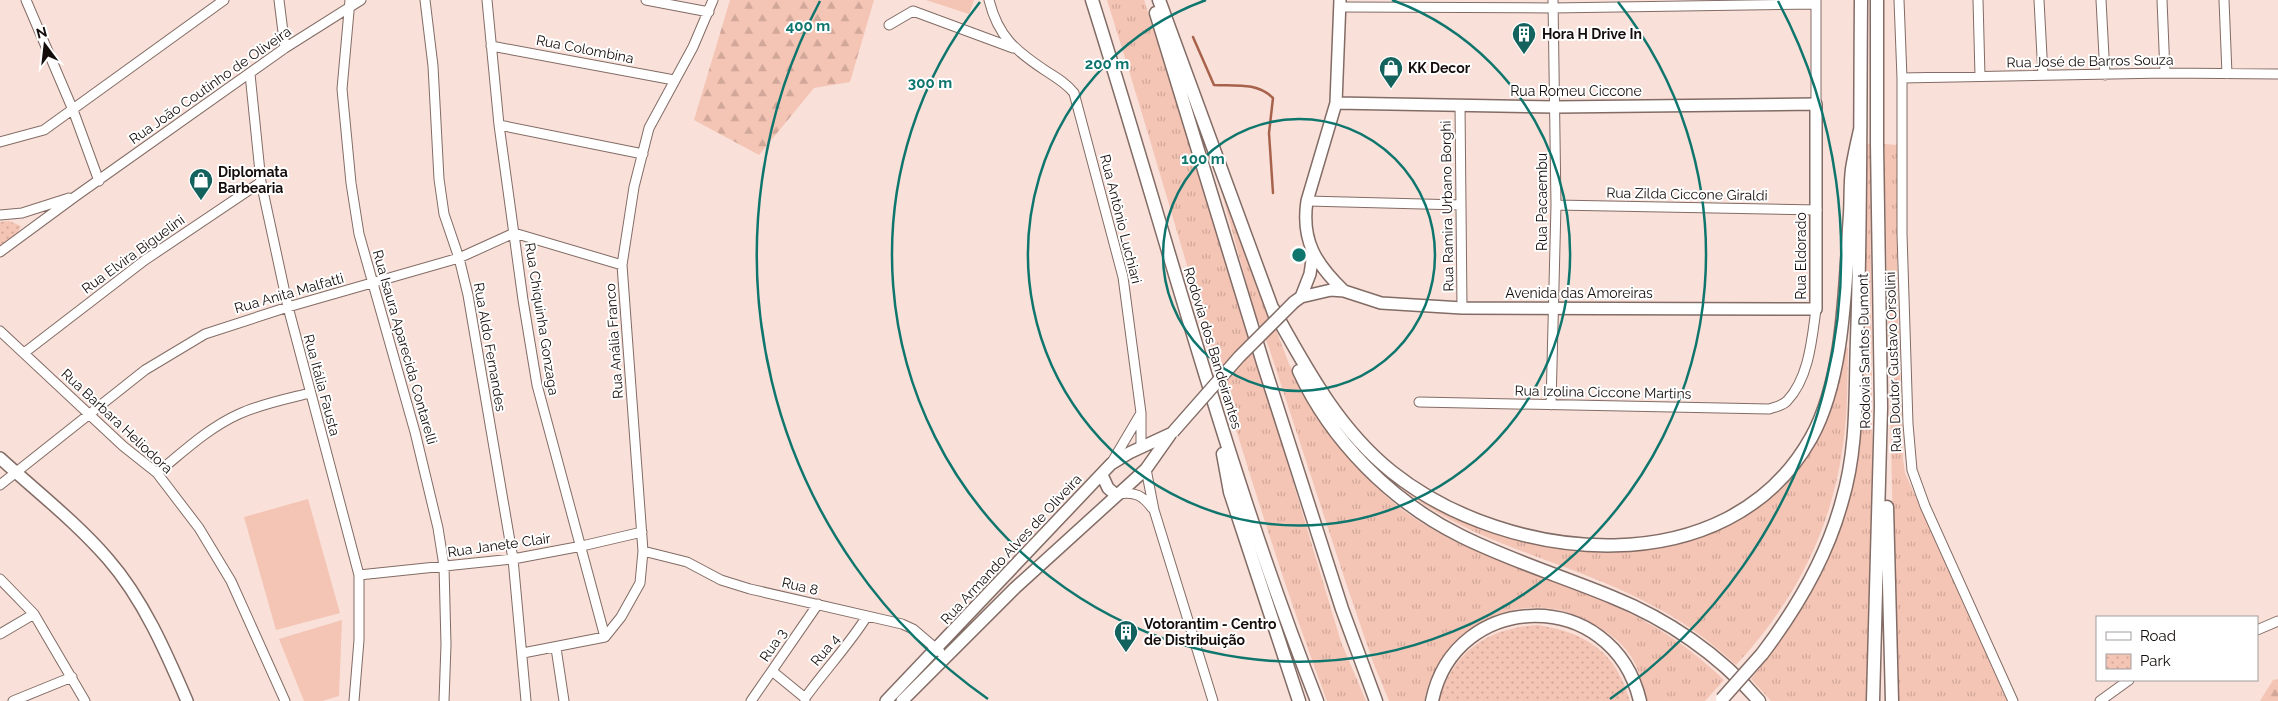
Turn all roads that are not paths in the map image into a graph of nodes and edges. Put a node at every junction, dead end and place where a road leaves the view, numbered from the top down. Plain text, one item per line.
1 (26, 0) edge
2 (224, 0) edge
3 (279, 0) edge
4 (361, 0) edge
5 (425, 0) edge
6 (487, 0) edge
7 (646, 0) edge
8 (714, 0) edge
9 (989, 0) edge
10 (1092, 0) edge
11 (1152, 0) edge
12 (1159, 0) edge
13 (1861, 0) edge
14 (1877, 0) edge
15 (1899, 0) edge
16 (1978, 0) edge
17 (2039, 0) edge
18 (2101, 0) edge
19 (2162, 0) edge
20 (2224, 0) edge
21 (1816, 2) edge
22 (351, 3) edge
23 (1340, 4) edge
24 (1553, 4) edge
25 (709, 12) junction
26 (889, 25) dead end
27 (492, 46) junction
28 (285, 48) junction
29 (1013, 48) junction
30 (2164, 73) junction
31 (250, 74) junction
32 (2227, 74) junction
33 (2278, 74) edge
34 (2043, 75) junction
35 (2105, 75) junction
36 (1980, 76) junction
37 (1902, 78) junction
38 (674, 80) junction
39 (1336, 103) junction
40 (1816, 104) junction
41 (1460, 105) junction
42 (1556, 107) junction
43 (73, 110) junction
44 (499, 125) junction
45 (1860, 130) junction
46 (0, 142) edge
47 (643, 154) junction
48 (100, 180) junction
49 (261, 182) junction
50 (76, 196) junction
51 (1308, 201) junction
52 (1461, 205) junction
53 (1556, 205) junction
54 (1817, 210) junction
55 (22, 212) junction
56 (0, 215) edge
57 (27, 232) junction
58 (514, 232) junction
59 (0, 252) edge
60 (1313, 253) junction
61 (459, 258) junction
62 (622, 265) junction
63 (374, 284) junction
64 (1344, 290) junction
65 (1297, 299) junction
66 (288, 307) junction
67 (1462, 308) junction
68 (1554, 308) junction
69 (1273, 309) junction
70 (1816, 309) junction
71 (0, 331) edge
72 (24, 353) junction
73 (310, 393) junction
74 (1419, 402) dead end
75 (1786, 402) joint
76 (1551, 405) junction
77 (1881, 408) junction
78 (1216, 412) junction
79 (1141, 413) junction
80 (88, 414) junction
81 (1172, 433) junction
82 (1141, 448) junction
83 (0, 458) edge
84 (1111, 464) junction
85 (1146, 469) junction
86 (15, 471) junction
87 (157, 473) junction
88 (1102, 475) junction
89 (0, 485) edge
90 (1116, 494) junction
91 (1154, 510) junction
92 (642, 532) junction
93 (582, 546) junction
94 (643, 551) junction
95 (513, 559) junction
96 (444, 566) junction
97 (359, 575) junction
98 (0, 579) edge
99 (818, 604) junction
100 (34, 614) junction
101 (867, 616) junction
102 (2278, 622) edge
103 (2258, 630) edge
104 (0, 634) edge
105 (605, 637) junction
106 (556, 648) junction
107 (523, 653) junction
108 (941, 653) junction
109 (772, 671) junction
110 (72, 678) junction
111 (2128, 681) edge
112 (805, 699) edge
113 (1721, 700) edge
114 (14, 701) edge
115 (85, 701) edge
116 (187, 701) edge
117 (285, 701) edge
118 (354, 701) edge
119 (444, 701) edge
120 (526, 701) edge
121 (564, 701) edge
122 (751, 701) edge
123 (886, 701) edge
124 (902, 701) edge
125 (1213, 701) edge
126 (1299, 701) edge
127 (1318, 701) edge
128 (1376, 701) edge
129 (1432, 701) edge
130 (1640, 701) edge
131 (1759, 701) edge
132 (1873, 701) edge
133 (1892, 701) edge
134 (2014, 701) edge
135 (2100, 701) edge

1 - 43 street
2 - 43 street
3 - 28 street
4 - 22 street, Rua João Coutinho de Oliveira
5 - 61 street, Rua Aldo Fernandes
6 - 27 street, Rua Chiquinha Gonzaga
7 - 25 street
8 - 25 street, Rua Anália Franco
9 - 29 street
10 - 78 highway, Rodovia dos Bandeirantes
11 - 128 highway
12 - 69 highway
13 - 45 highway, Rodovia Santos Dumont
14 - 77 highway, Rodovia Santos Dumont
15 - 37 street, Rua Doutor Gustavo Orsolini
16 - 36 street
17 - 34 street
18 - 35 street
19 - 30 street
20 - 32 street
21 - 24 street
21 - 40 street
22 - 28 street, Rua João Coutinho de Oliveira
22 - 63 street, Rua Isaura Aparecida Contarelli
23 - 24 street
23 - 39 main road, Avenida das Amoreiras
24 - 42 street, Rua Pacaembu
25 - 38 street, Rua Anália Franco
26 - 29 street
27 - 38 street, Rua Colombina
27 - 44 street, Rua Chiquinha Gonzaga
28 - 31 street, Rua João Coutinho de Oliveira
29 - 79 street, Rua Antônio Luchiari
30 - 32 street, Rua José de Barros Souza
30 - 35 street, Rua José de Barros Souza
31 - 48 street, Rua João Coutinho de Oliveira
31 - 49 street, Rua Itália Fausta
32 - 33 street, Rua José de Barros Souza
34 - 35 street, Rua José de Barros Souza
34 - 36 street, Rua José de Barros Souza
36 - 37 street, Rua José de Barros Souza
37 - 134 street, Rua Doutor Gustavo Orsolini
38 - 47 street, Rua Anália Franco
39 - 41 main road, Rua Romeu Ciccone
39 - 51 main road, Avenida das Amoreiras
40 - 42 main road, Rua Romeu Ciccone
40 - 54 main road, Rua Eldorado
41 - 42 main road, Rua Romeu Ciccone
41 - 52 street, Rua Ramira Urbano Borghi
42 - 53 street, Rua Pacaembu
43 - 46 street
43 - 48 street
44 - 47 street
44 - 58 street, Rua Chiquinha Gonzaga
45 - 69 highway
45 - 113 highway, Rodovia Santos Dumont, bridge
47 - 62 street, Rua Anália Franco
48 - 50 street, Rua João Coutinho de Oliveira
49 - 66 street, Rua Itália Fausta
49 - 72 street, Rua Elvira Biguelini
50 - 55 street
50 - 57 street
51 - 52 street
51 - 60 main road, Avenida das Amoreiras
52 - 67 street, Rua Ramira Urbano Borghi
53 - 54 street, Rua Zilda Ciccone Giraldi
53 - 68 street, Rua Pacaembu
54 - 70 main road, Rua Eldorado
55 - 56 street
55 - 57 street
57 - 59 street
58 - 61 street, Rua Anita Malfatti
58 - 62 street
58 - 93 street, Rua Chiquinha Gonzaga
60 - 64 main road, Avenida das Amoreiras
60 - 65 main road, Avenida das Amoreiras
61 - 63 street, Rua Anita Malfatti
61 - 95 street, Rua Aldo Fernandes
62 - 92 street, Rua Anália Franco
63 - 66 street, Rua Anita Malfatti
63 - 96 street, Rua Isaura Aparecida Contarelli
64 - 65 main road, Avenida das Amoreiras
64 - 67 main road, Avenida das Amoreiras
65 - 81 main road, Rua Armando Alves de Oliveira, bridge
66 - 73 street, Rua Itália Fausta
66 - 80 street, Rua Anita Malfatti
67 - 68 main road, Avenida das Amoreiras
68 - 70 main road, Avenida das Amoreiras
68 - 76 street, Rua Pacaembu
69 - 131 highway
70 - 75 street, Rua Eldorado
71 - 72 street, Rua Barbara Heliodora
72 - 80 street, Rua Barbara Heliodora
73 - 87 street
73 - 97 street, Rua Itália Fausta
74 - 76 street, Rua Izolina Ciccone Martins
75 - 76 street, Rua Izolina Ciccone Martins
77 - 132 highway, Rodovia Santos Dumont
77 - 133 highway
78 - 126 highway
78 - 127 highway, Rodovia dos Bandeirantes
79 - 82 street, Rua Antônio Luchiari
79 - 84 street
80 - 86 street, Rua Anita Malfatti
80 - 87 street, Rua Barbara Heliodora
81 - 82 main road, Rua Armando Alves de Oliveira
81 - 85 main road, Rua Armando Alves de Oliveira
82 - 84 main road, Rua Armando Alves de Oliveira
82 - 85 main road
83 - 86 main road
84 - 88 main road, Rua Armando Alves de Oliveira
85 - 90 main road, Rua Armando Alves de Oliveira
85 - 91 street
86 - 89 street, Rua Anita Malfatti
86 - 116 main road
87 - 117 street, Rua Barbara Heliodora
88 - 90 main road
88 - 108 main road, Rua Armando Alves de Oliveira
90 - 91 street
90 - 108 main road, Rua Armando Alves de Oliveira
91 - 125 street
92 - 93 street, Rua Janete Clair
92 - 94 street, Rua Anália Franco
93 - 95 street, Rua Janete Clair
93 - 105 street, Rua Chiquinha Gonzaga
94 - 99 street, Rua 8
94 - 105 street, Rua Anália Franco
95 - 96 street, Rua Janete Clair
95 - 107 street, Rua Aldo Fernandes
96 - 97 street, Rua Janete Clair
96 - 119 street, Rua Isaura Aparecida Contarelli
97 - 118 street, Rua Itália Fausta
98 - 100 street
99 - 101 street, Rua 8
99 - 109 street, Rua 3
100 - 104 street
100 - 110 street
101 - 108 street, Rua 8
101 - 112 street, Rua 4
102 - 103 street
105 - 106 street
106 - 107 street
106 - 121 street
107 - 120 street, Rua Aldo Fernandes
108 - 123 main road, Rua Armando Alves de Oliveira
108 - 124 main road, Rua Armando Alves de Oliveira
109 - 112 street
109 - 122 street, Rua 3
110 - 114 street
110 - 115 street
111 - 135 street
129 - 130 highway

